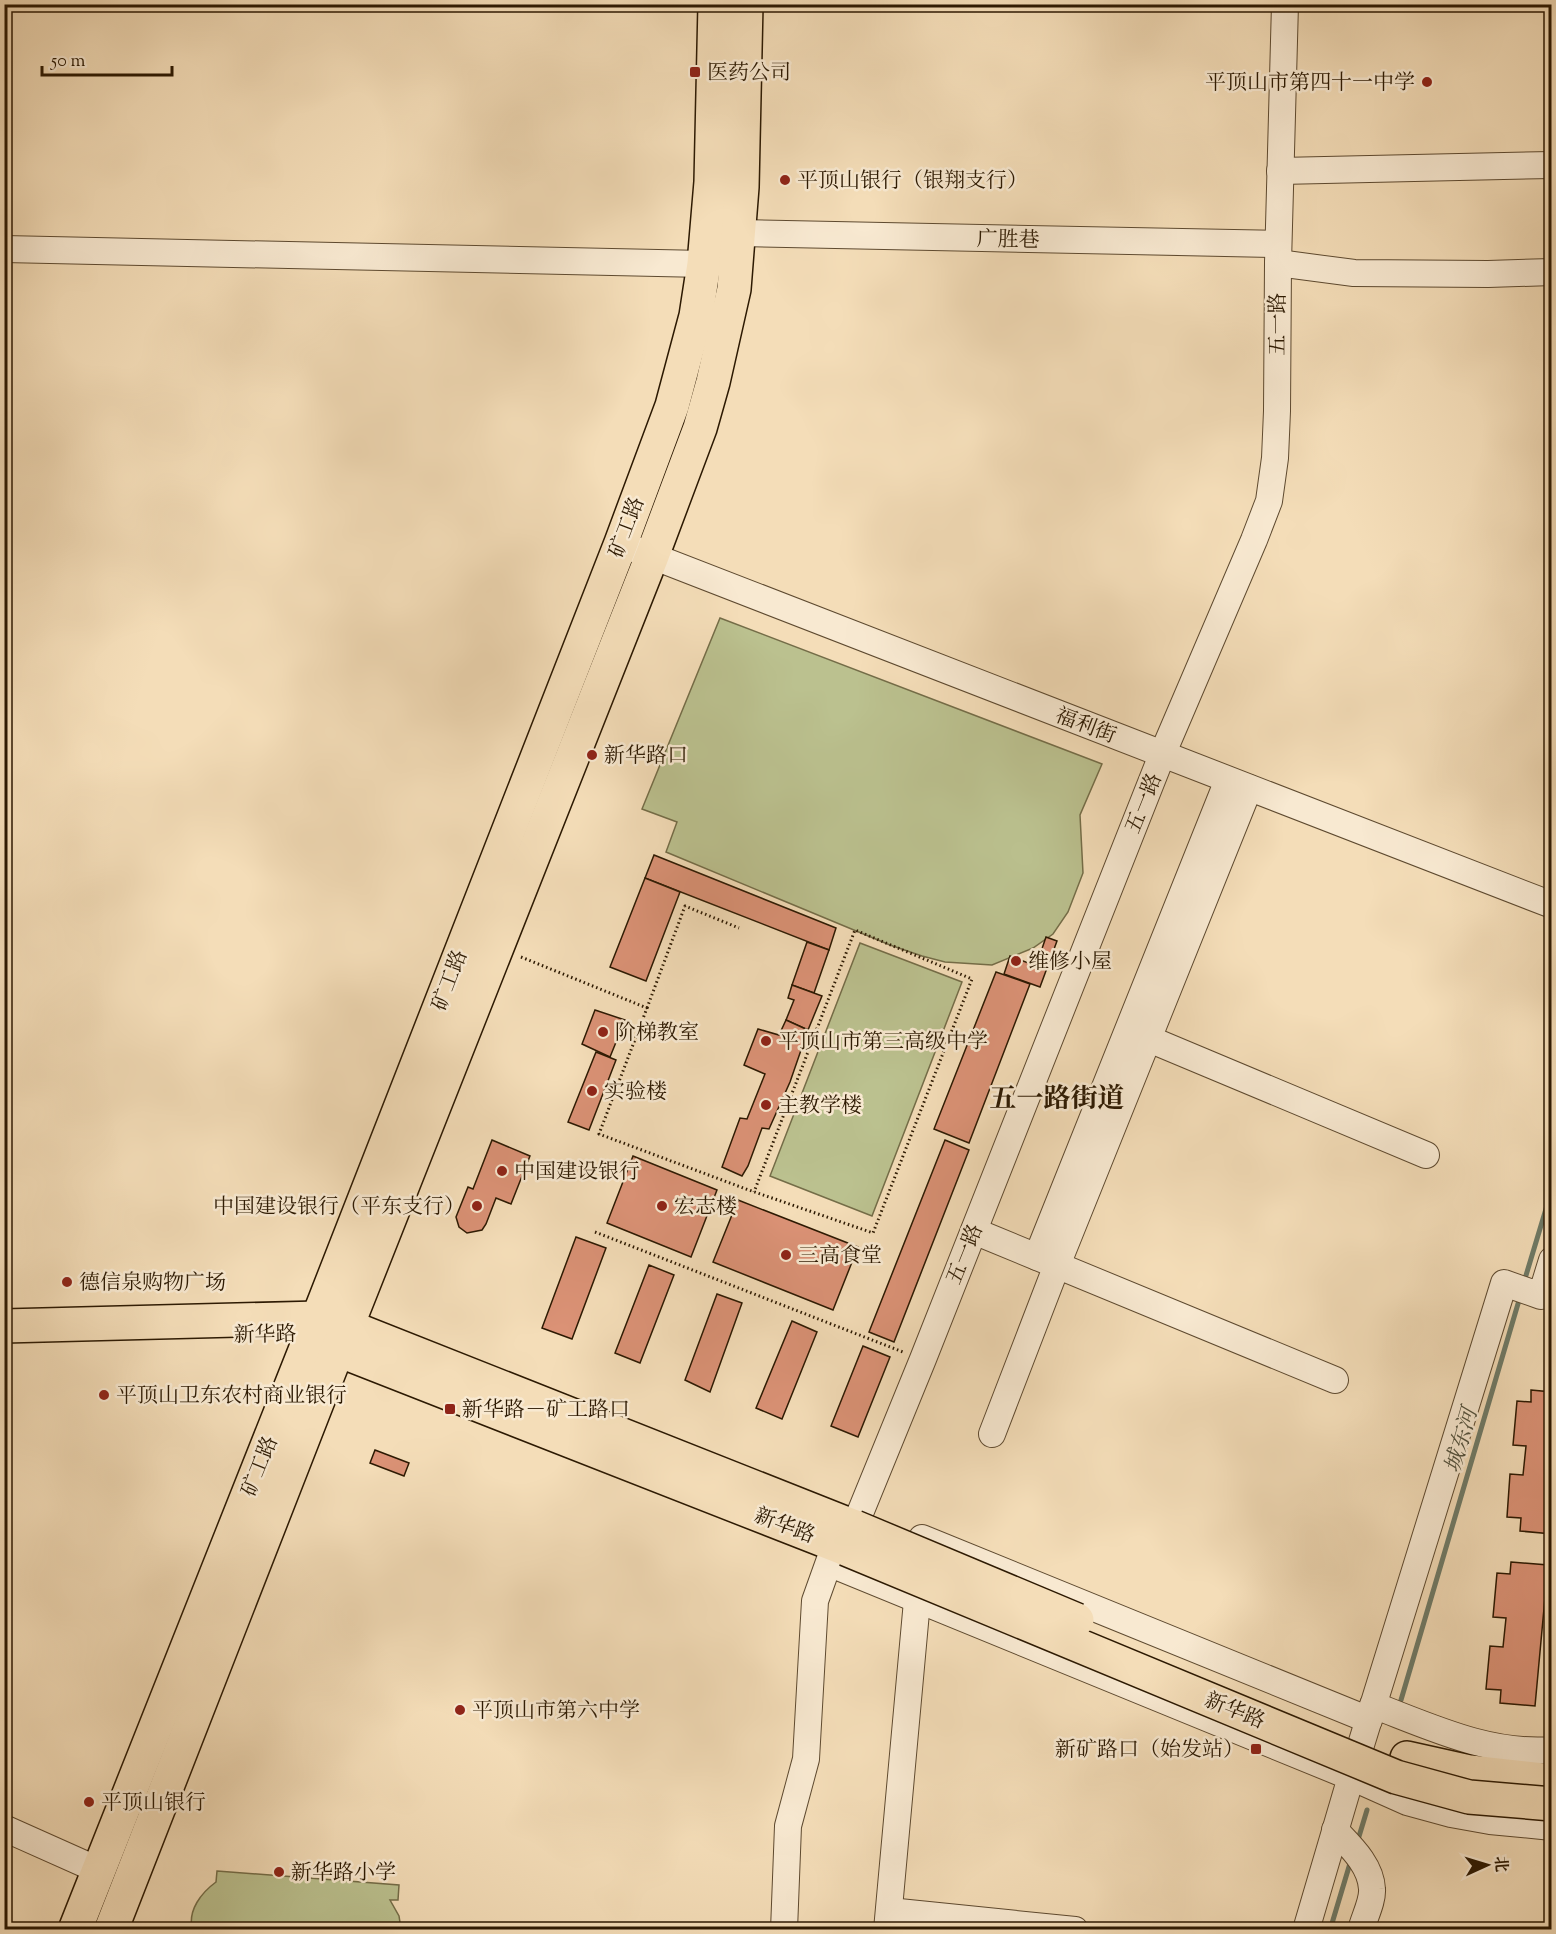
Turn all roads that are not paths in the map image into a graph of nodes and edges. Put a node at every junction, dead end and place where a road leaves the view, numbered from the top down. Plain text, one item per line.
1 (715, 4) edge
2 (746, 4) edge
3 (1285, 4) edge
4 (1551, 165) edge
5 (1280, 171) junction
6 (739, 233) junction
7 (4, 249) edge
8 (1278, 253) junction
9 (704, 264) junction
10 (1551, 272) edge
11 (621, 543) junction
12 (652, 556) junction
13 (1162, 755) junction
14 (1238, 784) junction
15 (1551, 905) edge
16 (1149, 1039) junction
17 (1426, 1155) dead end
18 (974, 1231) junction
19 (1551, 1260) edge
20 (1047, 1261) junction
21 (4, 1326) edge
22 (329, 1332) junction
23 (4, 1340) edge
24 (1335, 1380) dead end
25 (992, 1434) dead end
26 (847, 1540) junction
27 (917, 1601) junction
28 (1371, 1713) junction
29 (1551, 1750) edge
30 (1407, 1758) junction
31 (1351, 1777) junction
32 (1551, 1780) edge
33 (1551, 1789) edge
34 (1498, 1801) junction
35 (1551, 1804) edge
36 (1551, 1813) edge
37 (1551, 1827) edge
38 (4, 1828) edge
39 (1339, 1834) junction
40 (98, 1870) junction
41 (888, 1920) edge
42 (75, 1929) edge
43 (111, 1929) edge
44 (783, 1929) edge
45 (1075, 1929) edge
46 (1306, 1929) edge
47 (1361, 1929) edge

1 - 9 main road, 矿工路
2 - 6 main road, 矿工路
3 - 5 street, 五一路
4 - 5 street
5 - 8 street, 五一路
6 - 8 street, 广胜巷
6 - 12 main road, 矿工路
7 - 9 street
8 - 10 street, 广胜巷
8 - 13 street, 五一路
9 - 11 main road, 矿工路
11 - 12 street, 福利街
11 - 22 main road, 矿工路
12 - 13 street, 福利街
12 - 22 main road, 矿工路
13 - 14 street, 福利街
13 - 18 street, 五一路
14 - 15 street, 福利街
14 - 16 street
14 - 20 street
16 - 17 street
16 - 20 street
18 - 20 street
18 - 26 street, 五一路
19 - 28 street
20 - 24 street
20 - 25 street
21 - 22 main road, 新华路
22 - 23 main road, 新华路
22 - 26 main road, 新华路
22 - 40 main road, 矿工路
22 - 43 main road, 矿工路
26 - 27 street
26 - 28 street
26 - 30 main road, 新华路, bridge
26 - 34 main road, 新华路, bridge
26 - 44 street, 五一路
27 - 31 street
27 - 41 street
28 - 29 street
28 - 31 street
30 - 32 main road
30 - 33 main road, 新华路
31 - 37 street
31 - 39 street
34 - 35 main road, 新华路, bridge
34 - 36 main road, bridge
38 - 40 street
39 - 46 street
39 - 47 street
40 - 42 main road, 矿工路
41 - 45 street

